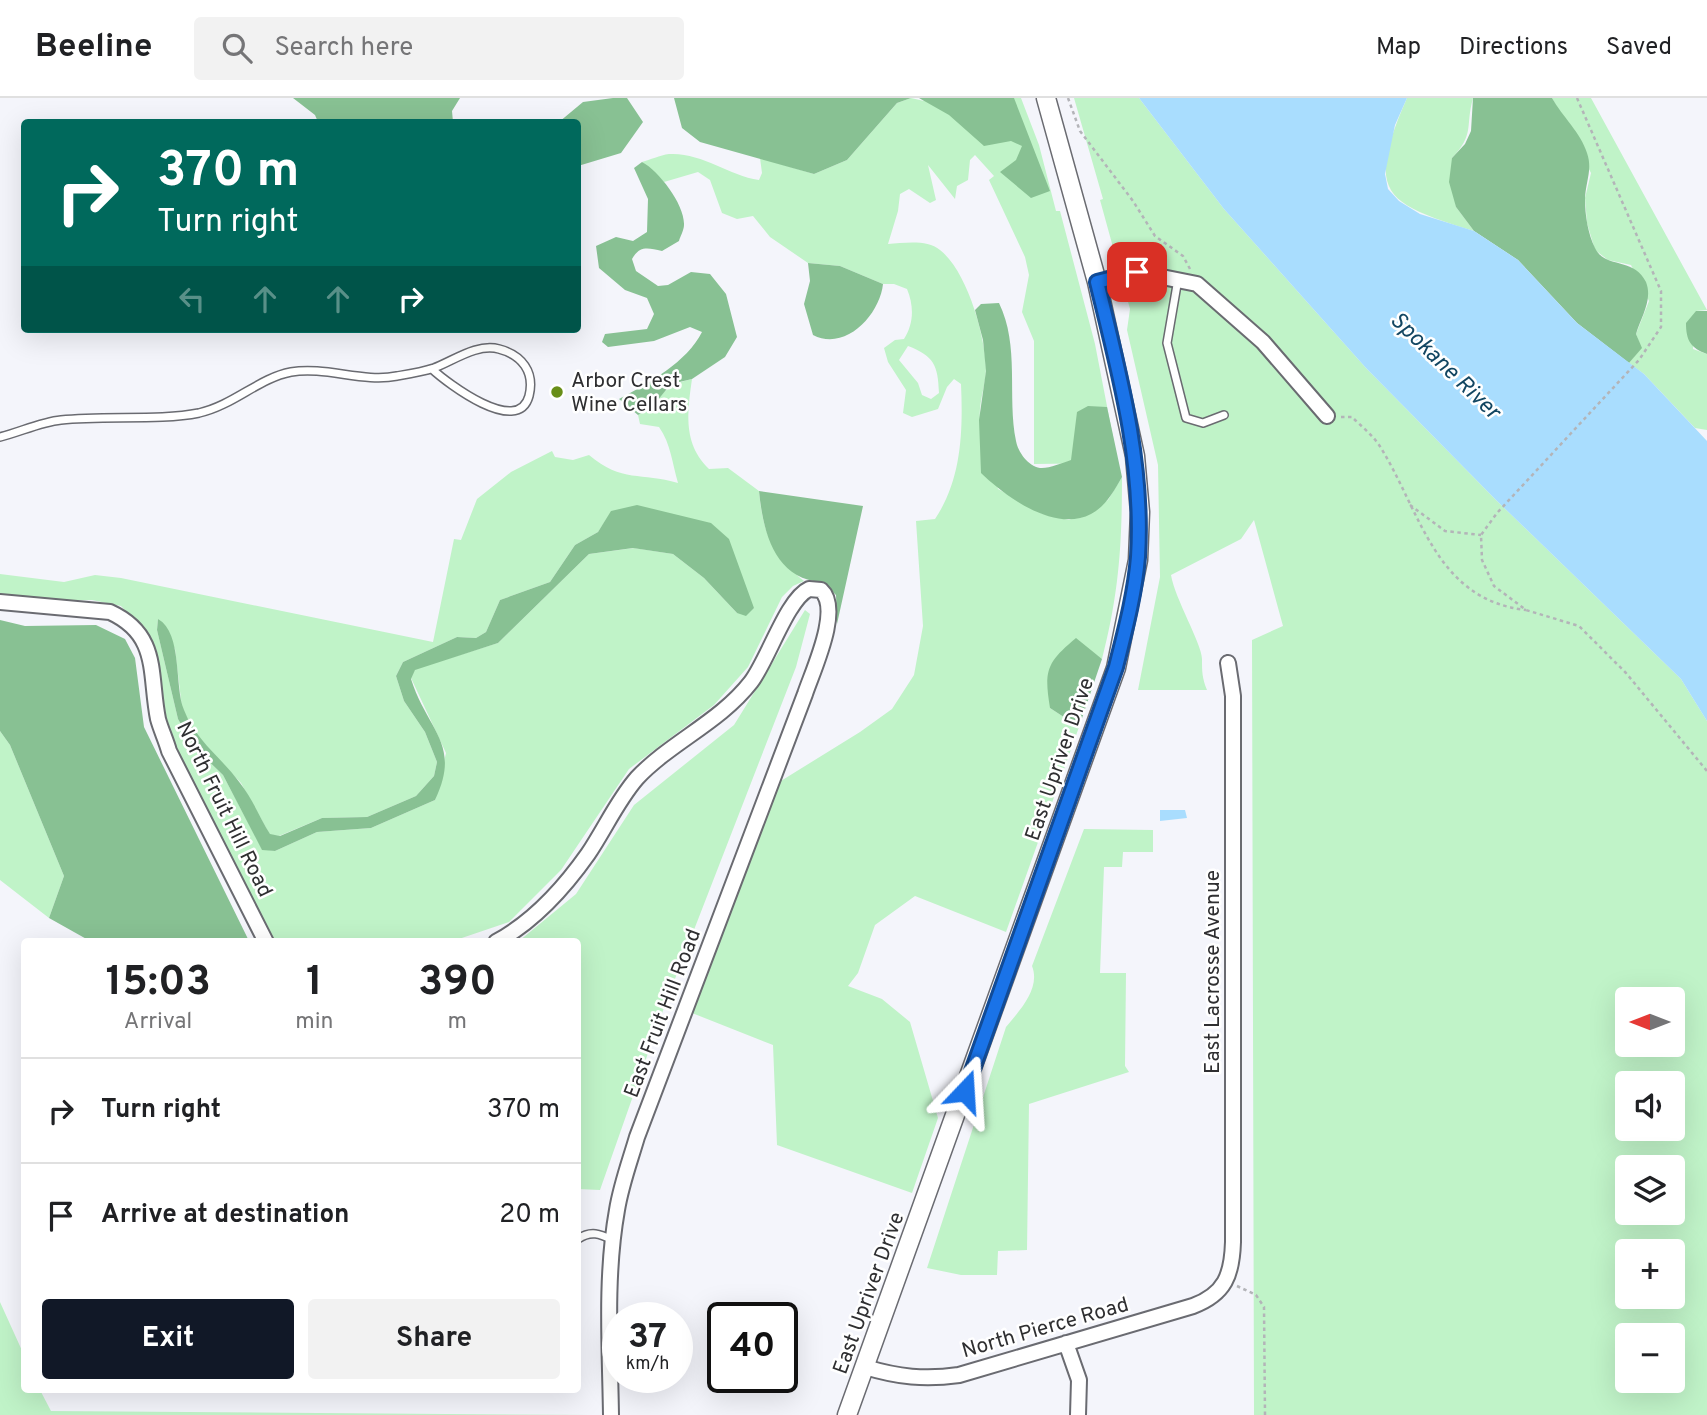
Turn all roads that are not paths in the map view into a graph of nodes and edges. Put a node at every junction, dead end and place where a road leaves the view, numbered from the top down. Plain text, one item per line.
1 (1046, 98) edge
2 (1178, 279) junction
3 (1097, 282) junction
4 (432, 369) junction
5 (1224, 415) dead end
6 (1327, 416) road end
7 (0, 437) edge
8 (0, 602) edge
9 (1228, 663) dead end
10 (264, 938) edge
11 (503, 938) edge
12 (581, 1237) edge
13 (614, 1241) junction
14 (1227, 1282) joint
15 (1066, 1343) junction
16 (865, 1367) junction
17 (611, 1415) edge
18 (847, 1415) edge
19 (1078, 1415) edge

1 - 3 street, East Upriver Drive
2 - 3 street
2 - 5 lane
2 - 6 street
3 - 16 street, East Upriver Drive
4 - 4 lane
4 - 7 lane
8 - 10 street, North Fruit Hill Road
9 - 14 street, East Lacrosse Avenue
11 - 13 street, East Fruit Hill Road
12 - 13 lane
13 - 17 street, East Fruit Hill Road
14 - 15 street, North Pierce Road
15 - 16 street, North Pierce Road
15 - 19 street
16 - 18 street, East Upriver Drive

